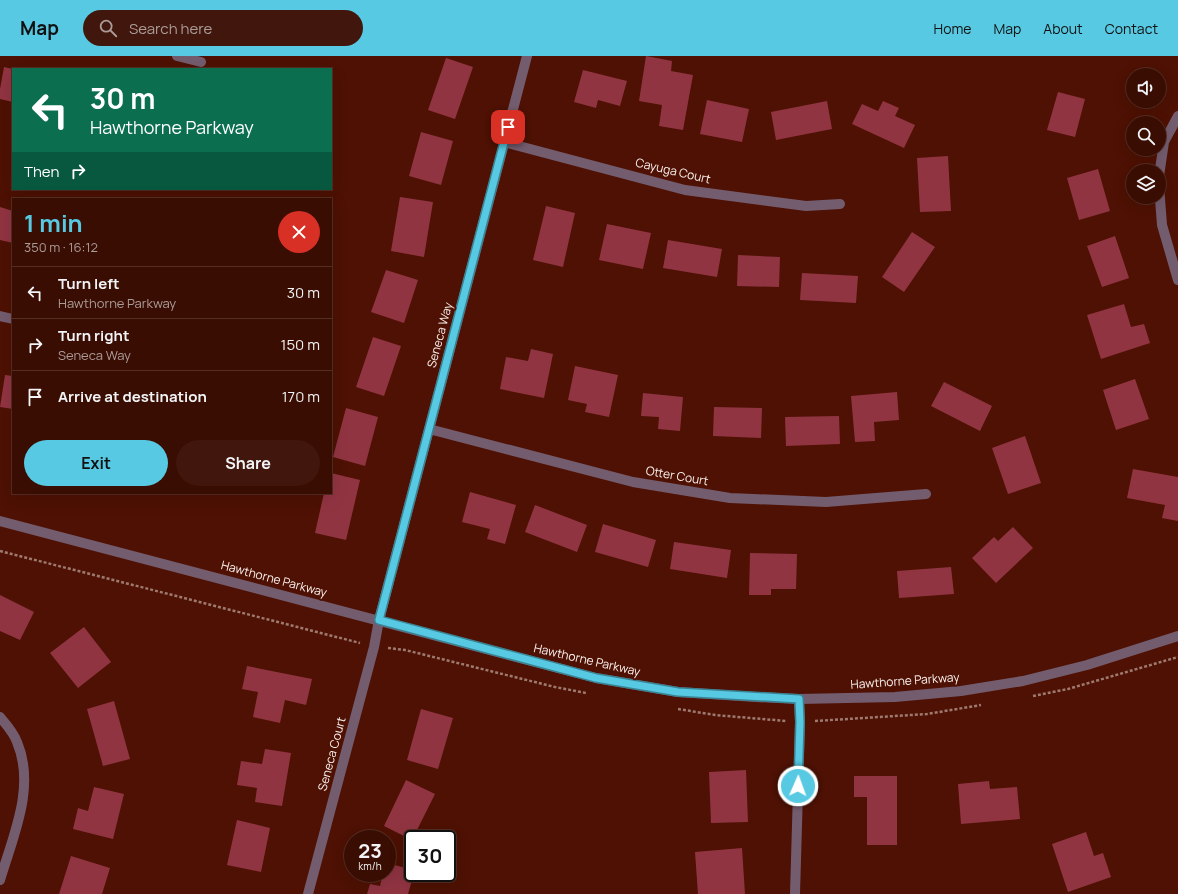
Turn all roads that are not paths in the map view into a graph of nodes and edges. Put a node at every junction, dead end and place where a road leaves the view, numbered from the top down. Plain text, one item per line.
1 (177, 56) edge
2 (527, 56) edge
3 (201, 62) dead end
4 (1178, 116) edge
5 (504, 142) junction
6 (1161, 164) edge
7 (840, 204) dead end
8 (1160, 204) edge
9 (1178, 280) edge
10 (0, 316) edge
11 (12, 319) edge
12 (429, 429) junction
13 (926, 494) dead end
14 (0, 521) edge
15 (379, 620) junction
16 (1178, 636) edge
17 (799, 699) junction
18 (0, 717) edge
19 (0, 880) edge
20 (308, 894) edge
21 (795, 894) edge

1 - 3 street
2 - 5 street, Seneca Way
4 - 6 street
5 - 7 street, Cayuga Court
5 - 12 street, Seneca Way
8 - 9 street
10 - 11 street
12 - 13 street, Otter Court
12 - 15 street, Seneca Way
14 - 15 street, Hawthorne Parkway
15 - 17 street, Hawthorne Parkway
15 - 20 street, Seneca Court
16 - 17 street, Hawthorne Parkway
17 - 21 street
18 - 19 street

